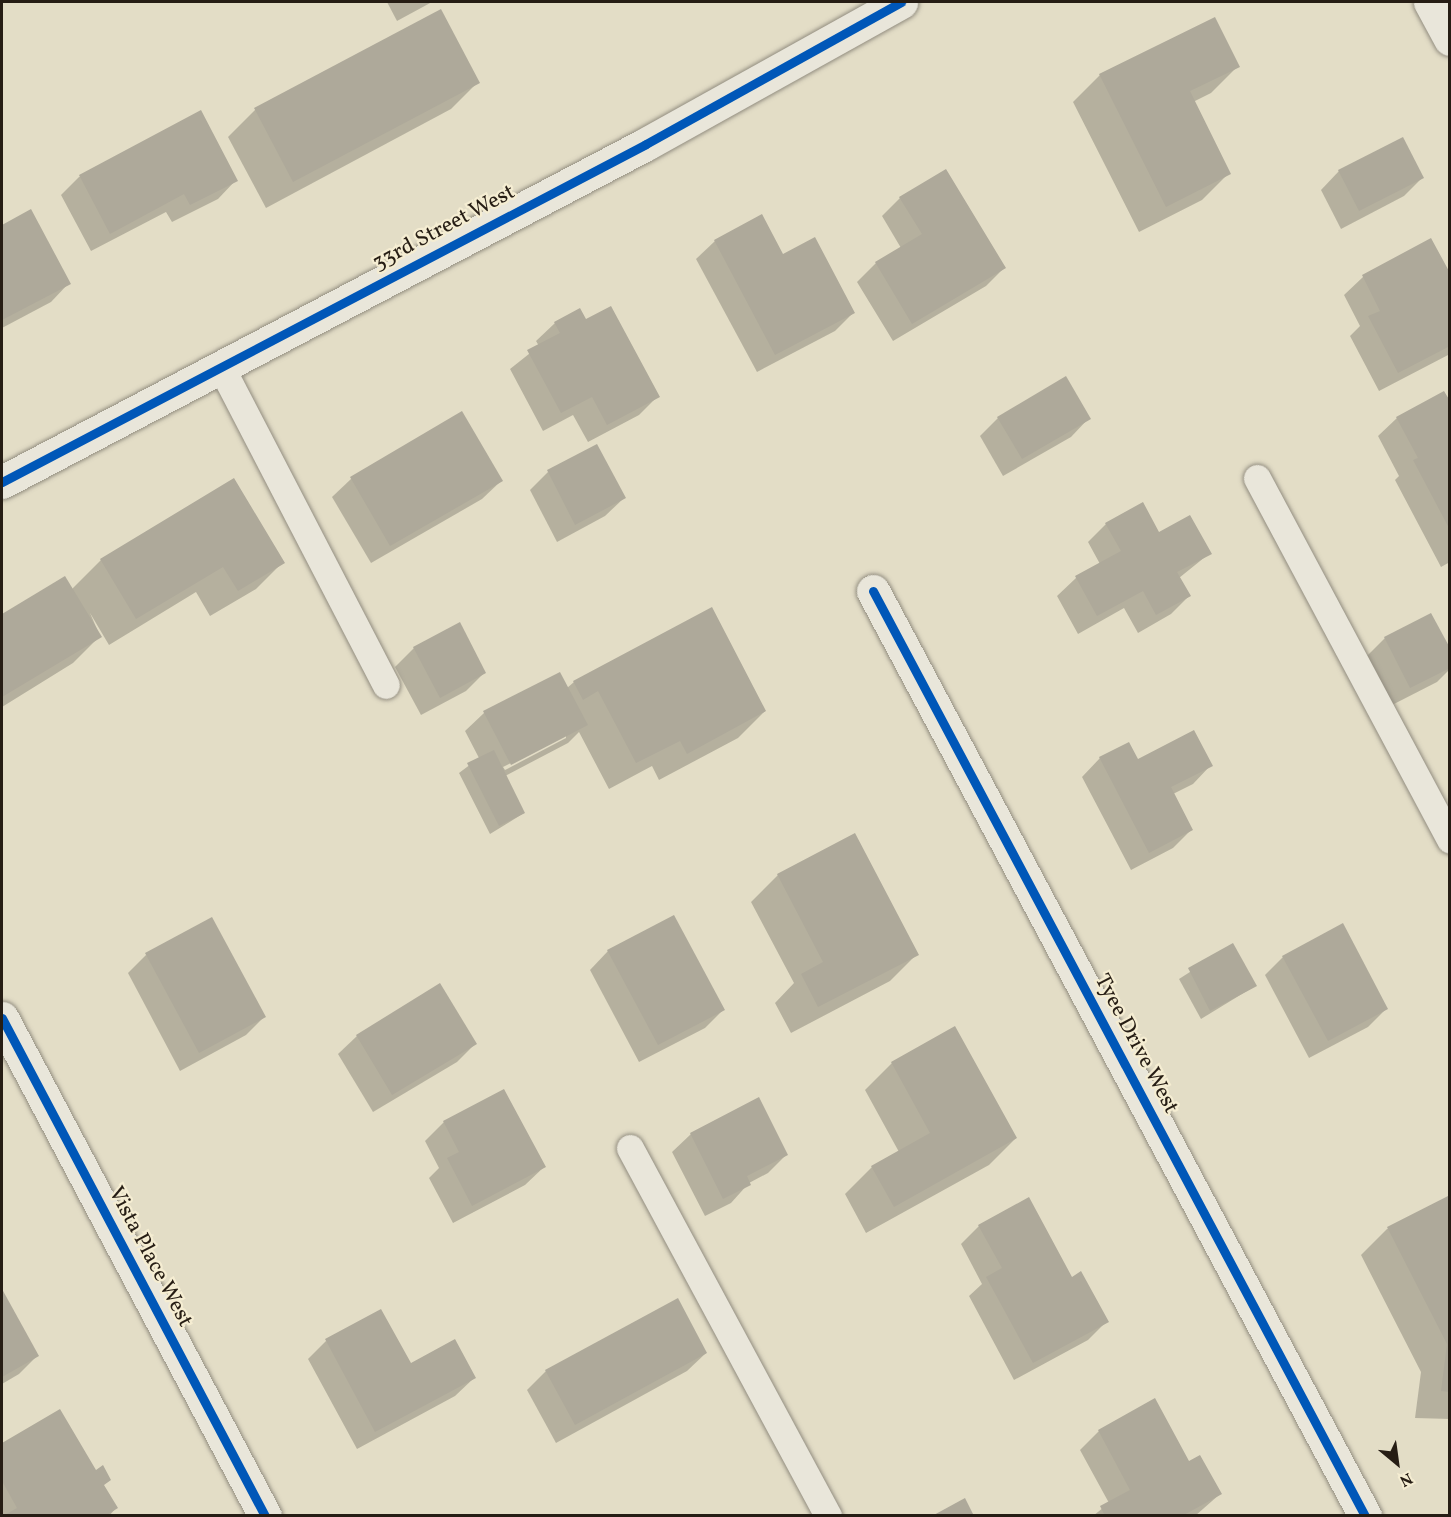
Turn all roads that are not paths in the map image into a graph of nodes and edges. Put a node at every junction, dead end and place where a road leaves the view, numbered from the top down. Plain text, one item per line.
1 (901, 2) edge
2 (1431, 2) edge
3 (1449, 39) edge
4 (221, 367) junction
5 (1257, 478) dead end
6 (2, 482) edge
7 (873, 591) dead end
8 (386, 685) dead end
9 (1449, 840) edge
10 (2, 1017) edge
11 (630, 1148) dead end
12 (265, 1515) edge
13 (828, 1515) edge
14 (1365, 1515) edge

1 - 4 street, 33rd Street West
2 - 3 street
4 - 6 street, 33rd Street West
4 - 8 lane
5 - 9 lane
7 - 14 street, Tyee Drive West
10 - 12 street, Vista Place West
11 - 13 lane

